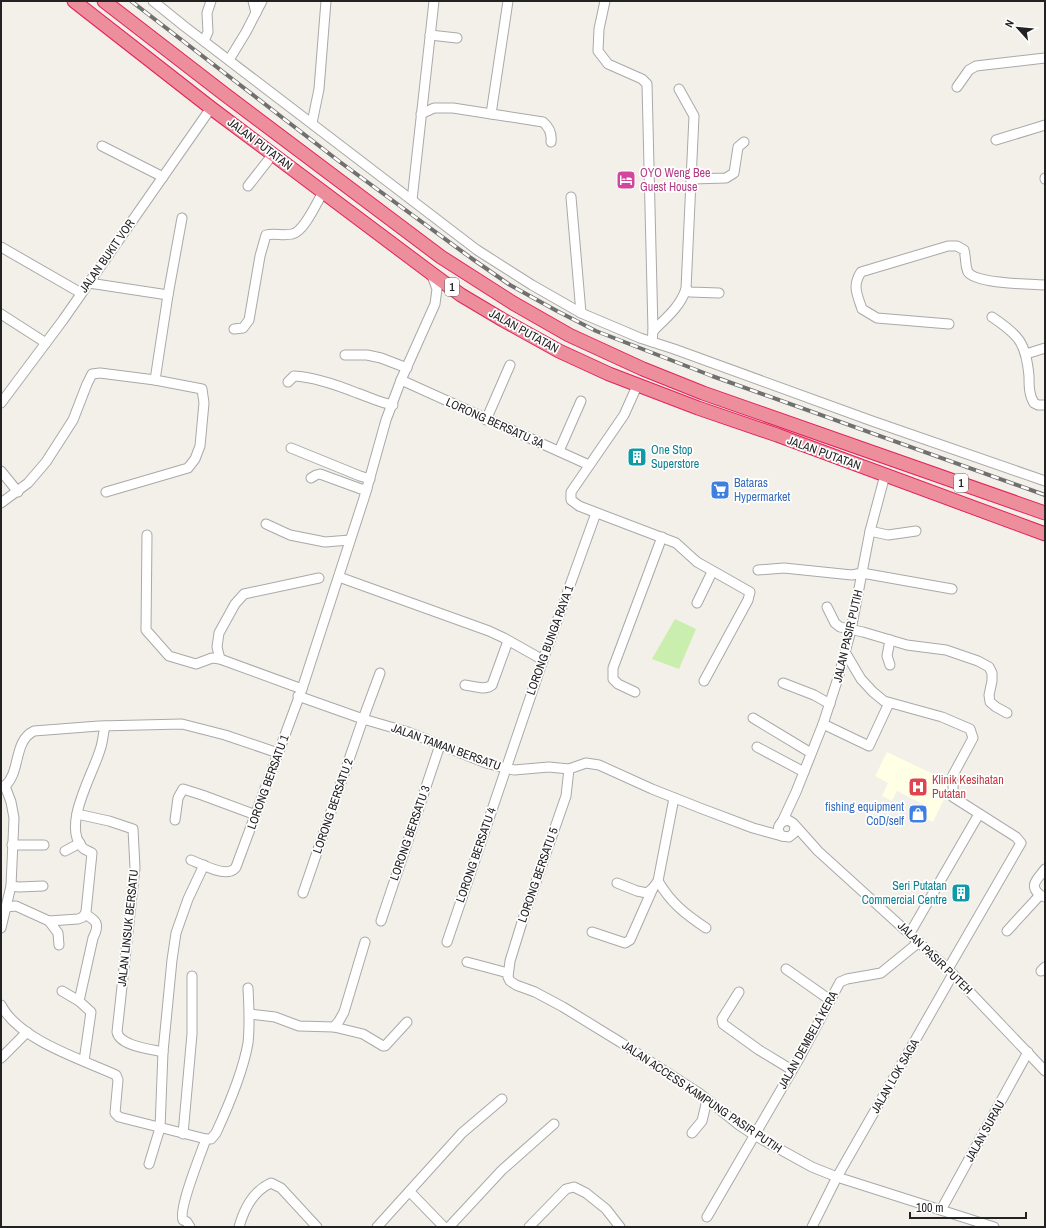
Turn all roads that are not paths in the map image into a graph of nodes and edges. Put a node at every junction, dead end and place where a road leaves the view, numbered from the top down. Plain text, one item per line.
1 (74, 1) edge
2 (104, 1) edge
3 (153, 1) edge
4 (211, 1) edge
5 (253, 1) edge
6 (262, 1) edge
7 (326, 1) edge
8 (434, 1) edge
9 (508, 1) edge
10 (605, 1) edge
11 (256, 13) junction
12 (430, 35) junction
13 (458, 38) dead end
14 (204, 41) junction
15 (1045, 58) edge
16 (229, 60) junction
17 (957, 87) dead end
18 (679, 90) dead end
19 (229, 97) junction
20 (215, 110) junction
21 (421, 114) junction
22 (491, 114) junction
23 (312, 123) junction
24 (1045, 125) edge
25 (996, 140) dead end
26 (551, 142) dead end
27 (744, 142) dead end
28 (102, 146) dead end
29 (273, 154) junction
30 (163, 176) junction
31 (692, 179) junction
32 (248, 186) dead end
33 (323, 192) junction
34 (571, 197) dead end
35 (412, 200) junction
36 (182, 218) dead end
37 (1, 247) edge
38 (431, 273) junction
39 (89, 283) junction
40 (1045, 285) edge
41 (686, 289) junction
42 (81, 293) junction
43 (719, 293) dead end
44 (168, 295) junction
45 (461, 295) junction
46 (513, 303) junction
47 (435, 304) junction
48 (1, 314) edge
49 (581, 314) junction
50 (992, 317) dead end
51 (503, 320) junction
52 (949, 324) dead end
53 (234, 329) dead end
54 (653, 330) junction
55 (652, 342) junction
56 (46, 343) junction
57 (1045, 348) edge
58 (1026, 354) junction
59 (345, 356) dead end
60 (510, 365) dead end
61 (407, 368) junction
62 (155, 380) junction
63 (401, 380) junction
64 (288, 382) dead end
65 (637, 386) junction
66 (581, 401) dead end
67 (1, 403) edge
68 (393, 405) junction
69 (1045, 405) edge
70 (486, 420) junction
71 (291, 448) dead end
72 (559, 452) junction
73 (876, 454) junction
74 (589, 465) junction
75 (1, 470) edge
76 (885, 475) junction
77 (311, 478) dead end
78 (370, 479) junction
79 (1045, 481) edge
80 (964, 484) junction
81 (367, 489) junction
82 (18, 492) junction
83 (106, 492) dead end
84 (957, 502) junction
85 (1, 503) edge
86 (596, 513) junction
87 (1045, 513) edge
88 (266, 524) dead end
89 (870, 531) junction
90 (916, 531) dead end
91 (1045, 534) edge
92 (147, 535) dead end
93 (662, 537) junction
94 (350, 540) junction
95 (758, 570) dead end
96 (712, 572) junction
97 (862, 573) junction
98 (339, 577) junction
99 (319, 578) dead end
100 (952, 589) dead end
101 (697, 604) dead end
102 (827, 607) dead end
103 (851, 630) junction
104 (890, 640) junction
105 (508, 641) junction
106 (845, 652) junction
107 (220, 659) junction
108 (543, 660) junction
109 (890, 665) dead end
110 (380, 673) dead end
111 (857, 674) junction
112 (839, 675) junction
113 (704, 681) dead end
114 (783, 683) dead end
115 (465, 685) dead end
116 (300, 692) junction
117 (635, 692) dead end
118 (889, 703) junction
119 (830, 704) junction
120 (1007, 713) dead end
121 (753, 718) dead end
122 (362, 719) junction
123 (823, 724) junction
124 (105, 726) junction
125 (440, 745) junction
126 (757, 747) dead end
127 (278, 753) junction
128 (811, 753) junction
129 (505, 768) junction
130 (570, 769) junction
131 (804, 772) junction
132 (3, 786) edge
133 (796, 792) junction
134 (674, 798) junction
135 (77, 814) junction
136 (979, 814) junction
137 (256, 815) junction
138 (175, 820) dead end
139 (781, 823) junction
140 (794, 825) junction
141 (753, 828) junction
142 (785, 836) junction
143 (80, 843) junction
144 (12, 845) junction
145 (44, 845) dead end
146 (65, 851) dead end
147 (818, 851) junction
148 (191, 860) dead end
149 (204, 865) junction
150 (1045, 869) edge
151 (617, 883) dead end
152 (656, 885) junction
153 (11, 886) junction
154 (43, 886) dead end
155 (302, 893) dead end
156 (1043, 896) edge
157 (6, 907) junction
158 (85, 914) junction
159 (49, 921) junction
160 (381, 921) dead end
161 (1, 928) edge
162 (706, 928) dead end
163 (592, 932) dead end
164 (1007, 932) dead end
165 (910, 933) junction
166 (365, 942) dead end
167 (447, 942) dead end
168 (919, 942) junction
169 (60, 945) dead end
170 (467, 962) dead end
171 (786, 969) dead end
172 (951, 971) junction
173 (192, 976) dead end
174 (509, 977) junction
175 (248, 988) dead end
176 (62, 991) dead end
177 (739, 992) dead end
178 (830, 1000) junction
179 (79, 1001) junction
180 (1, 1005) edge
181 (250, 1014) junction
182 (407, 1022) dead end
183 (334, 1027) junction
184 (27, 1032) junction
185 (163, 1052) junction
186 (1028, 1052) junction
187 (1, 1058) edge
188 (84, 1061) junction
189 (792, 1070) junction
190 (1045, 1071) edge
191 (502, 1099) dead end
192 (707, 1100) junction
193 (554, 1124) dead end
194 (160, 1128) junction
195 (692, 1133) dead end
196 (183, 1134) junction
197 (754, 1135) junction
198 (206, 1139) junction
199 (149, 1164) dead end
200 (837, 1177) junction
201 (410, 1192) junction
202 (941, 1210) junction
203 (707, 1217) dead end
204 (240, 1226) edge
205 (190, 1227) edge
206 (318, 1227) edge
207 (377, 1227) edge
208 (444, 1227) edge
209 (449, 1227) edge
210 (529, 1227) edge
211 (620, 1227) edge
212 (812, 1227) edge
213 (994, 1227) edge

1 - 20 highway, JALAN PUTATAN / 1
2 - 19 highway, JALAN PUTATAN / 1
3 - 14 street
4 - 14 street
5 - 11 street
6 - 11 street
7 - 23 street
8 - 12 street
9 - 22 street
10 - 54 street
11 - 16 street
12 - 13 street
12 - 21 street
14 - 16 street
15 - 17 street
16 - 23 street
18 - 31 street
19 - 20 highway
19 - 46 highway, JALAN PUTATAN / 1
20 - 29 highway, JALAN PUTATAN / 1
20 - 30 street, JALAN BUKIT VOR
21 - 22 street
21 - 35 street
22 - 26 street
23 - 35 street
24 - 25 street
27 - 31 street
28 - 30 street
29 - 32 street
29 - 33 highway, JALAN PUTATAN / 1
30 - 39 street, JALAN BUKIT VOR
31 - 41 street
33 - 38 highway, JALAN PUTATAN / 1
33 - 53 street
34 - 49 street
35 - 49 street
36 - 44 street
37 - 42 street
38 - 45 highway, JALAN PUTATAN / 1
38 - 47 street
39 - 42 street, JALAN BUKIT VOR
39 - 44 street
40 - 52 street
41 - 43 street
41 - 54 street
42 - 56 street, JALAN BUKIT VOR
44 - 62 street
45 - 47 street
45 - 51 highway, JALAN PUTATAN / 1
46 - 51 highway
46 - 73 highway, JALAN PUTATAN / 1
47 - 61 street, LORONG BERSATU 1
48 - 56 street
49 - 55 street
50 - 58 street
51 - 65 highway, JALAN PUTATAN / 1
54 - 55 street
55 - 79 street
56 - 67 street, JALAN BUKIT VOR
57 - 58 street
58 - 69 street
59 - 61 street
60 - 70 street
61 - 63 street, LORONG BERSATU 1
62 - 82 street
62 - 83 street
63 - 68 street, LORONG BERSATU 1
63 - 70 street, LORONG BERSATU 3A
64 - 68 street
65 - 74 street
65 - 76 highway, JALAN PUTATAN / 1
66 - 72 street
68 - 78 street, LORONG BERSATU 1
70 - 72 street, LORONG BERSATU 3A
71 - 78 street
72 - 74 street, LORONG BERSATU 3A
73 - 76 highway
73 - 80 highway, JALAN PUTATAN / 1
74 - 86 street
75 - 82 street
76 - 84 highway, JALAN PUTATAN / 1
76 - 89 street, JALAN PASIR PUTIH
77 - 81 street
78 - 81 street, LORONG BERSATU 1
80 - 84 highway
80 - 87 highway, JALAN PUTATAN / 1
81 - 94 street, LORONG BERSATU 1
82 - 85 street
84 - 91 highway, JALAN PUTATAN / 1
86 - 93 street
86 - 108 street, LORONG BUNGA RAYA 1
88 - 94 street
89 - 90 street
89 - 97 street, JALAN PASIR PUTIH
92 - 107 street
93 - 96 street
93 - 117 street
94 - 98 street, LORONG BERSATU 1
95 - 97 street
96 - 101 street
96 - 113 street
97 - 100 street
97 - 103 street, JALAN PASIR PUTIH
98 - 105 street
98 - 116 street, LORONG BERSATU 1
99 - 107 street
102 - 103 street
103 - 104 street
103 - 106 street, JALAN PASIR PUTIH
104 - 109 street
104 - 120 street
105 - 108 street
105 - 115 street
106 - 111 street
106 - 112 street, JALAN PASIR PUTIH
107 - 116 street, JALAN TAMAN BERSATU
108 - 129 street, LORONG BUNGA RAYA 1
110 - 122 street, LORONG BERSATU 2
111 - 112 street
111 - 118 street
112 - 119 street, JALAN PASIR PUTIH
114 - 119 street
116 - 122 street, JALAN TAMAN BERSATU
116 - 127 street, LORONG BERSATU 1
118 - 123 street
118 - 136 street
119 - 123 street, JALAN PASIR PUTIH
121 - 128 street
122 - 125 street, JALAN TAMAN BERSATU
122 - 155 street, LORONG BERSATU 2
123 - 128 street, JALAN PASIR PUTIH
124 - 127 street
124 - 132 street
124 - 135 street
125 - 129 street, JALAN TAMAN BERSATU
125 - 160 street, LORONG BERSATU 3
126 - 131 street
127 - 137 street, LORONG BERSATU 1
128 - 131 street, JALAN PASIR PUTIH
129 - 130 street, JALAN TAMAN BERSATU
129 - 167 street, LORONG BERSATU 4
130 - 134 street, JALAN TAMAN BERSATU
130 - 174 street, LORONG BERSATU 5
131 - 133 street, JALAN PASIR PUTIH
132 - 144 street
133 - 139 street, JALAN PASIR PUTIH
133 - 140 street, JALAN PASIR PUTIH
134 - 141 street, JALAN TAMAN BERSATU
134 - 152 street
135 - 143 street
135 - 185 street, JALAN LINSUK BERSATU
136 - 165 street
136 - 172 street, JALAN LOK SAGA
137 - 138 street
137 - 149 street, LORONG BERSATU 1
139 - 140 street
139 - 141 street, JALAN TAMAN BERSATU
139 - 142 street
140 - 142 street
140 - 147 street, JALAN PASIR PUTEH
141 - 142 street, JALAN TAMAN BERSATU
142 - 147 street, JALAN PASIR PUTEH
143 - 146 street
143 - 158 street
144 - 145 street
144 - 153 street
147 - 165 street, JALAN PASIR PUTEH
148 - 149 street
149 - 185 street
150 - 156 street
151 - 152 street
152 - 162 street
152 - 163 street
153 - 154 street
153 - 157 street
156 - 164 street
157 - 159 street
157 - 161 street
158 - 159 street
158 - 179 street
159 - 169 street
165 - 168 street, JALAN PASIR PUTEH
166 - 183 street
168 - 172 street, JALAN PASIR PUTEH
168 - 178 street, JALAN DEMBELA KERA
170 - 174 street, JALAN ACCESS KAMPUNG PASIR PUTIH
171 - 178 street
172 - 186 street, JALAN PASIR PUTEH
172 - 200 street, JALAN LOK SAGA
173 - 196 street
174 - 192 street, JALAN ACCESS KAMPUNG PASIR PUTIH
175 - 181 street
176 - 179 street
177 - 189 street
178 - 189 street, JALAN DEMBELA KERA
179 - 188 street
180 - 184 street
181 - 183 street
181 - 198 street
182 - 183 street
184 - 187 street
184 - 188 street
185 - 194 street
186 - 190 street, JALAN PASIR PUTEH
186 - 202 street, JALAN SURAU
188 - 194 street
189 - 197 street, JALAN DEMBELA KERA
191 - 201 street
192 - 195 street
192 - 197 street, JALAN ACCESS KAMPUNG PASIR PUTIH
193 - 209 street
194 - 196 street
194 - 199 street
196 - 198 street
197 - 200 street, JALAN ACCESS KAMPUNG PASIR PUTIH
197 - 203 street, JALAN DEMBELA KERA
198 - 205 street
200 - 202 street, JALAN ACCESS KAMPUNG PASIR PUTIH
200 - 212 street, JALAN LOK SAGA
201 - 207 street
201 - 208 street
202 - 213 street, JALAN ACCESS KAMPUNG PASIR PUTIH
204 - 206 street
210 - 211 street

